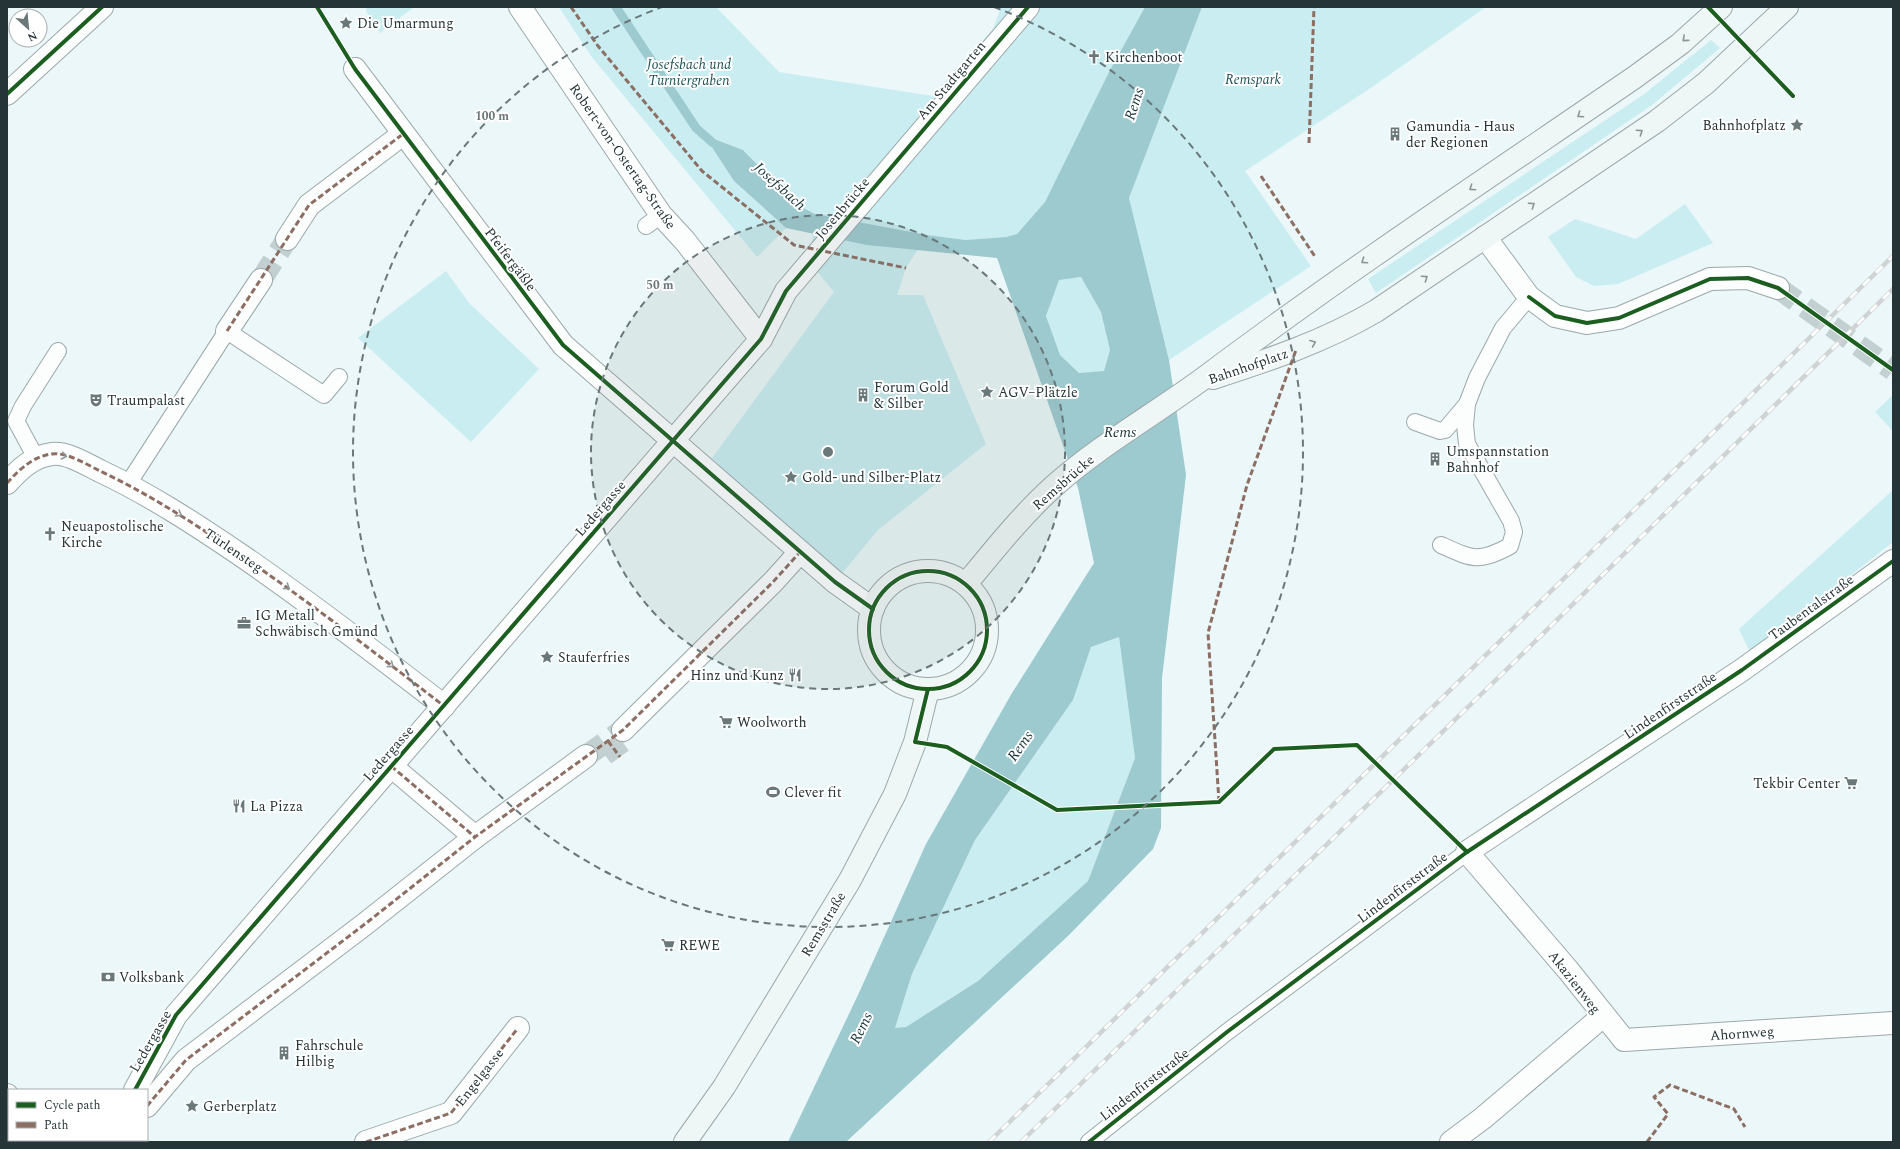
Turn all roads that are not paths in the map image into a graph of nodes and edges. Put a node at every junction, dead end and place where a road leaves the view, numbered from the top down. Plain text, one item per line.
1 (102, 7) edge
2 (520, 7) edge
3 (1028, 7) edge
4 (1721, 7) edge
5 (1788, 7) edge
6 (355, 69) dead end
7 (7, 94) edge
8 (403, 134) junction
9 (891, 168) joint
10 (1485, 237) junction
11 (287, 239) tunnel mouth
12 (810, 263) joint
13 (261, 280) tunnel mouth
14 (1778, 288) tunnel mouth
15 (1529, 297) junction
16 (227, 331) junction
17 (761, 339) junction
18 (58, 351) dead end
19 (339, 377) dead end
20 (1196, 383) junction
21 (1467, 404) junction
22 (1415, 422) dead end
23 (673, 441) junction
24 (36, 458) junction
25 (7, 483) edge
26 (128, 484) junction
27 (1441, 545) dead end
28 (800, 552) junction
29 (1893, 561) edge
30 (966, 584) junction
31 (873, 609) junction
32 (1742, 670) joint
33 (928, 689) junction
34 (444, 706) junction
35 (623, 730) tunnel mouth
36 (586, 756) tunnel mouth
37 (391, 766) junction
38 (475, 837) junction
39 (1467, 852) junction
40 (1603, 1016) junction
41 (1893, 1023) edge
42 (518, 1028) dead end
43 (136, 1089) edge
44 (148, 1105) edge
45 (366, 1142) edge
46 (685, 1142) edge
47 (1089, 1142) edge
48 (1451, 1142) edge

1 - 7 street
2 - 17 street, Robert-von-Ostertag-Straße
3 - 9 street, Am Stadtgarten
4 -> 20 main road, Bahnhofplatz
10 -> 5 main road, Bahnhofplatz
6 - 8 street, Pfeifergäßle
8 - 11 street
8 - 23 street, Pfeifergäßle
9 - 12 street, Josenbrücke
10 - 15 street
20 -> 10 main road, Bahnhofplatz
12 - 17 street, Ledergasse
13 - 16 street
14 - 15 street
15 - 21 lane
16 - 19 lane
16 - 26 lane
17 - 23 street, Ledergasse
18 - 24 lane
20 - 30 main road, Remsbrücke
21 - 22 lane
21 - 27 lane
23 - 28 street
23 - 34 street, Ledergasse
24 - 25 street, Türlensteg
24 -> 26 street, Türlensteg
26 -> 34 street, Türlensteg
28 - 31 street
28 - 35 street
29 - 32 street, Taubentalstraße
30 - 31 main road
30 - 33 main road
31 - 33 main road
32 - 39 street, Lindenfirststraße
33 - 46 main road, Remsstraße
34 - 37 street, Ledergasse
36 - 38 street
37 - 38 street, Ledergasse
37 - 43 street, Ledergasse
38 - 44 street
39 - 40 street, Akazienweg
39 - 47 lane, Lindenfirststraße
40 - 41 street, Ahornweg
40 - 48 street, Akazienweg
42 - 45 street, Engelgasse

